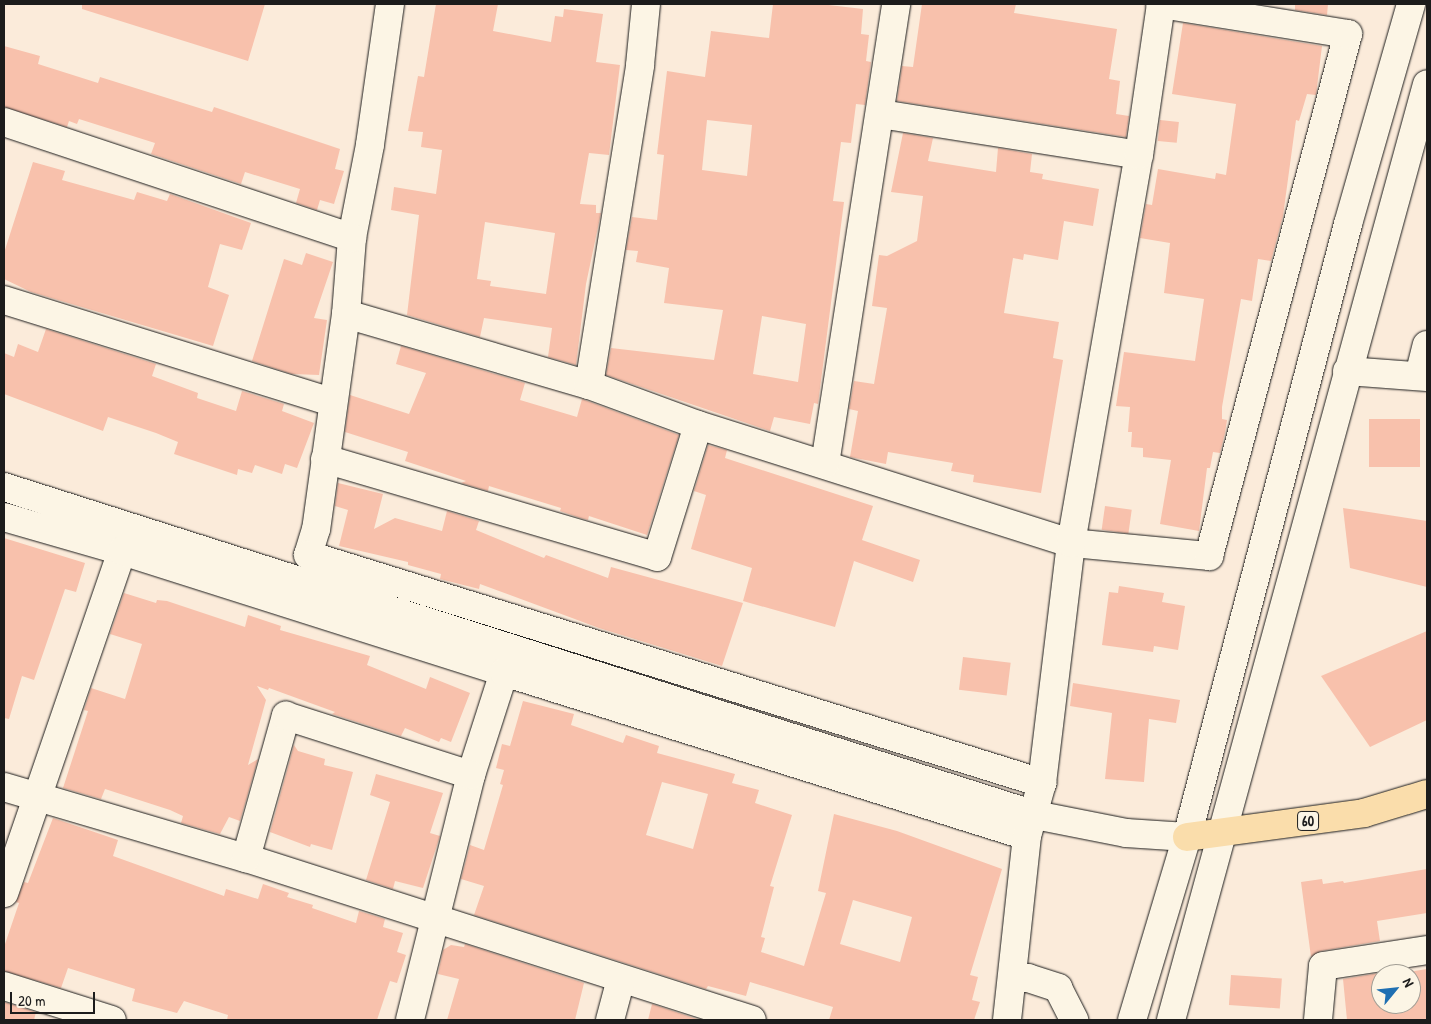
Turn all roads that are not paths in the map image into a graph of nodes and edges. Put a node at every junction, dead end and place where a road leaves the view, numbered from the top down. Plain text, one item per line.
1 (390, 4) edge
2 (646, 4) edge
3 (896, 4) edge
4 (1160, 4) edge
5 (1411, 4) edge
6 (1427, 84) edge
7 (881, 114) junction
8 (4, 122) edge
9 (1139, 155) junction
10 (352, 238) junction
11 (4, 300) edge
12 (346, 314) junction
13 (1427, 344) edge
14 (1347, 371) junction
15 (1423, 377) edge
16 (588, 386) junction
17 (331, 402) junction
18 (698, 425) junction
19 (325, 459) junction
20 (825, 464) junction
21 (4, 487) edge
22 (4, 517) edge
23 (1071, 543) junction
24 (122, 551) junction
25 (504, 672) junction
26 (471, 774) junction
27 (1042, 783) junction
28 (4, 787) edge
29 (1427, 794) edge
30 (34, 797) junction
31 (1031, 825) junction
32 (1224, 832) junction
33 (1187, 837) junction
34 (246, 858) junction
35 (4, 892) edge
36 (435, 919) junction
37 (1427, 950) edge
38 (1012, 978) junction
39 (620, 979) junction
40 (4, 986) edge
41 (112, 1020) edge
42 (410, 1020) edge
43 (610, 1020) edge
44 (752, 1020) edge
45 (1007, 1020) edge
46 (1074, 1020) edge
47 (1132, 1020) edge
48 (1171, 1020) edge
49 (1318, 1020) edge

1 - 10 street
2 - 16 street
3 - 7 street
4 - 9 street
4 - 23 street
5 - 33 street
6 - 14 street
7 - 9 street
7 - 20 street
8 - 10 street
9 - 23 street
10 - 12 street
11 - 17 street
12 - 16 street
12 - 17 street
13 - 15 street
14 - 15 street
14 - 32 street
16 - 18 street
17 - 19 street
18 - 19 street
18 - 20 street
19 - 27 street
20 - 23 street
21 - 31 street
22 - 24 street
23 - 27 street
24 - 25 street
24 - 30 street
25 - 26 street
25 - 31 street
26 - 34 street
26 - 36 street
27 - 31 street
28 - 30 street
29 - 32 main road, 60
30 - 34 street
30 - 35 street
31 - 33 street
31 - 38 street
32 - 33 main road, 60
32 - 48 street
33 - 47 street
34 - 36 street
36 - 39 street
36 - 42 street
37 - 49 street
38 - 45 street
38 - 46 street
39 - 43 street
39 - 44 street
40 - 41 street

